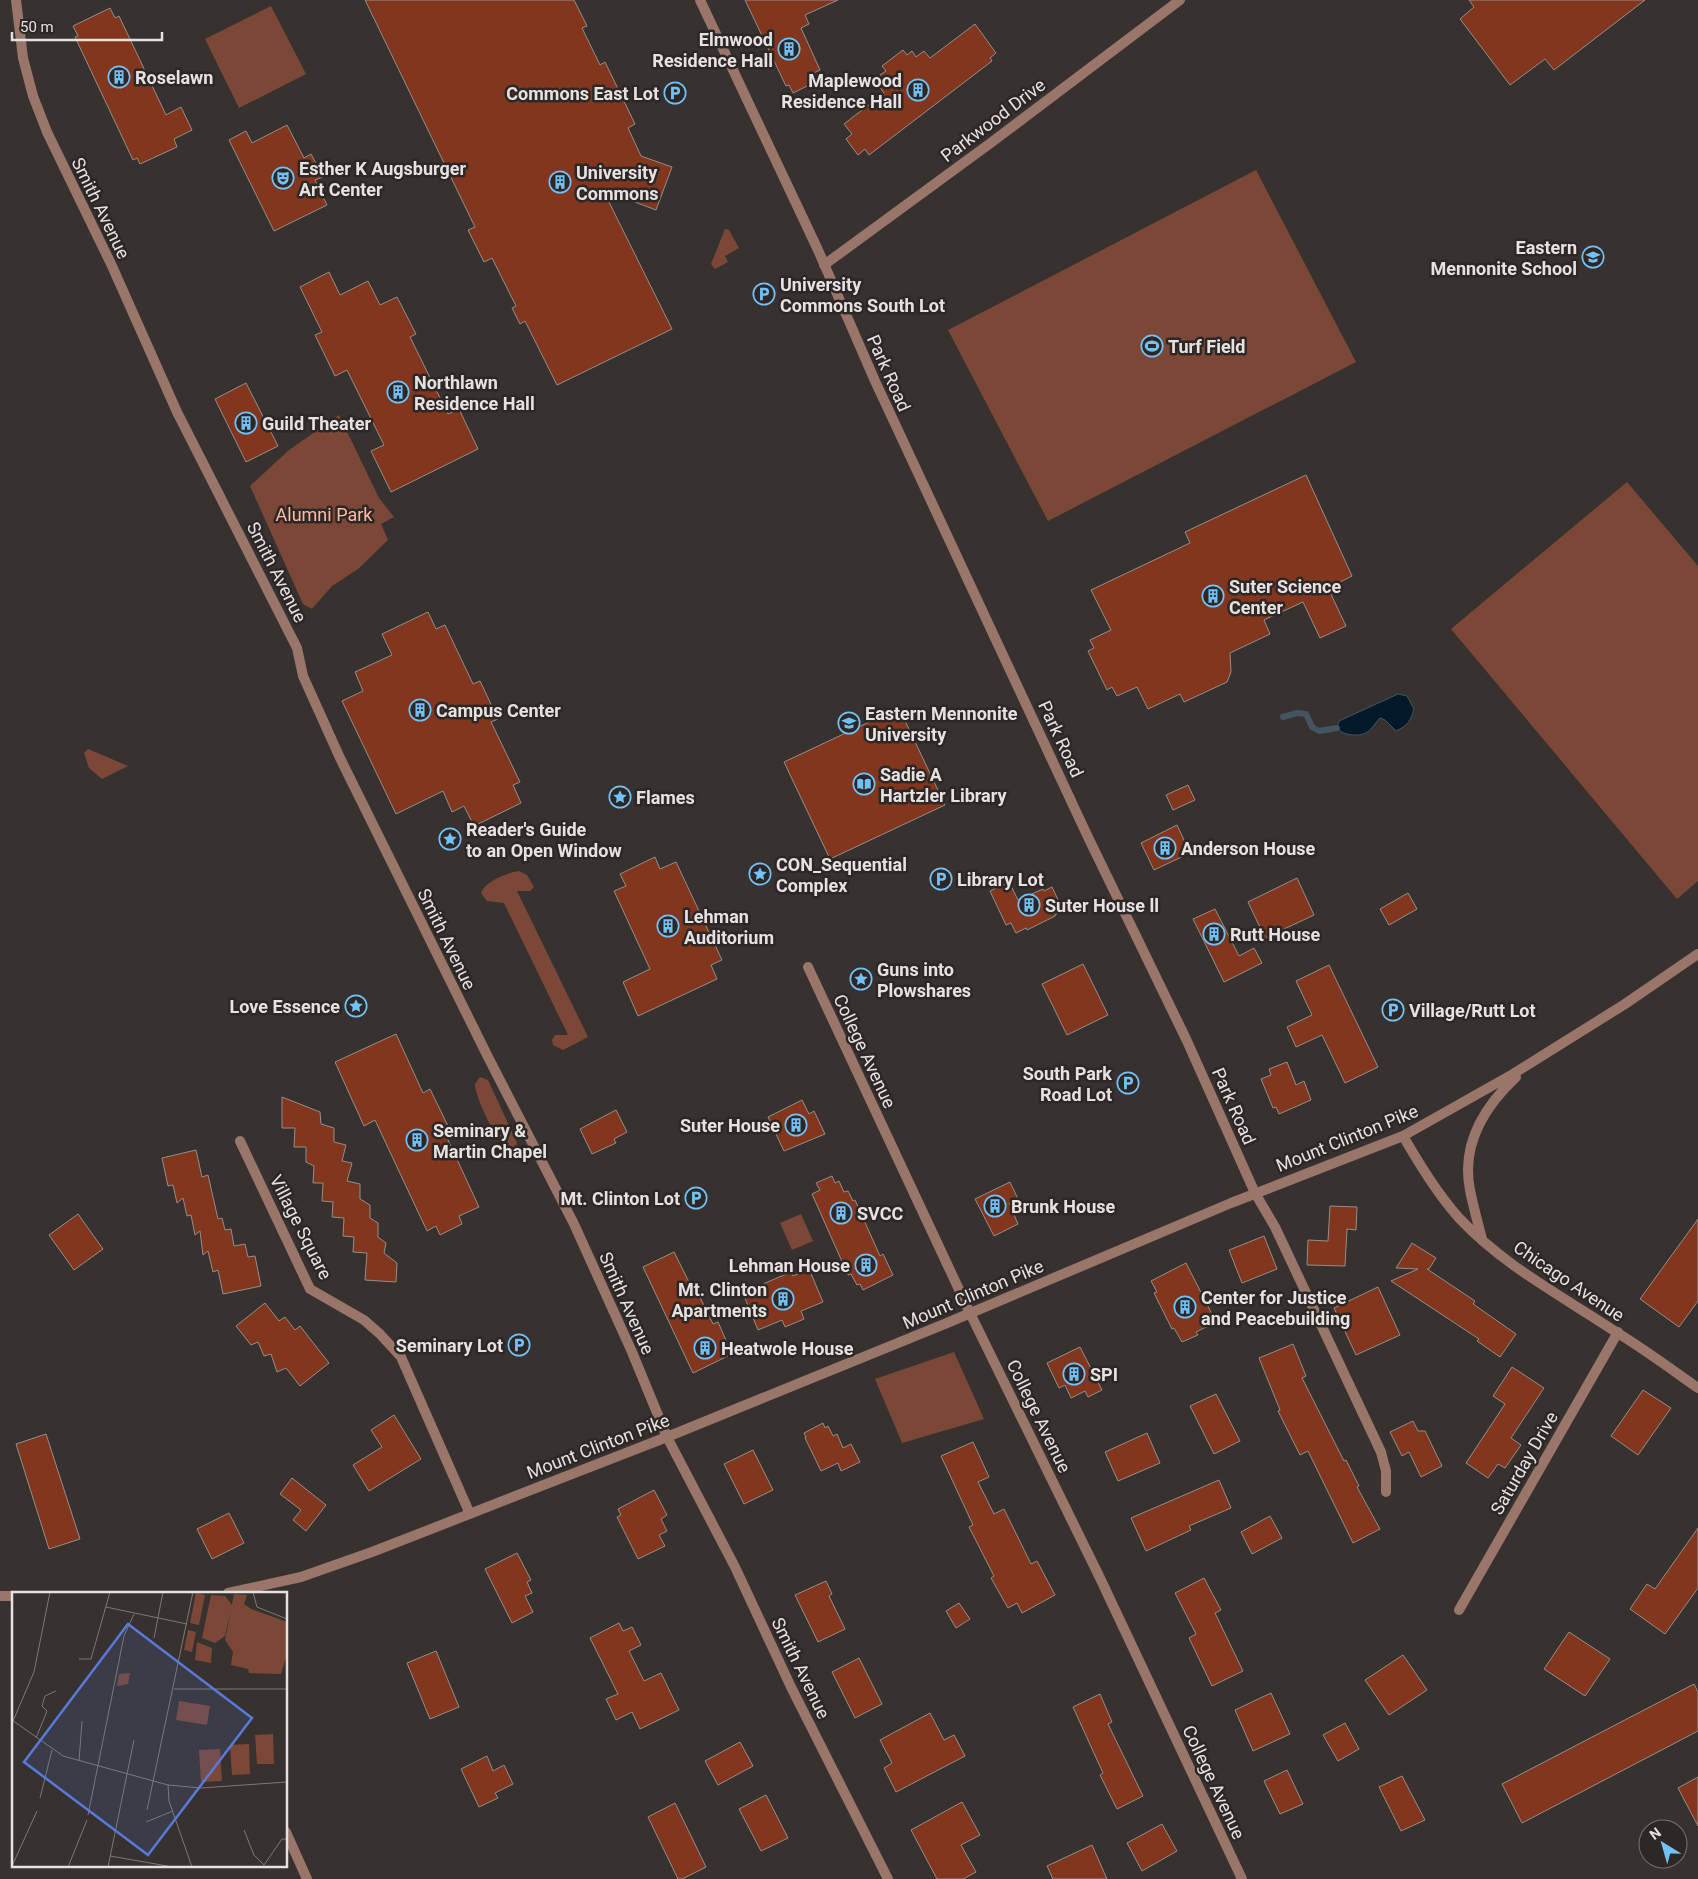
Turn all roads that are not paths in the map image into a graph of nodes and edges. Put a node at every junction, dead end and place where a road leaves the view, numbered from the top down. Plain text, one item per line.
1 (16, 0) edge
2 (700, 0) edge
3 (1180, 0) edge
4 (824, 265) junction
5 (1698, 954) edge
6 (808, 967) dead end
7 (1532, 1062) junction
8 (1403, 1136) junction
9 (240, 1141) dead end
10 (1255, 1194) junction
11 (1482, 1240) junction
12 (970, 1312) junction
13 (1618, 1332) junction
14 (1698, 1388) edge
15 (667, 1437) junction
16 (1386, 1492) dead end
17 (470, 1514) junction
18 (233, 1592) edge
19 (1459, 1610) dead end
20 (288, 1836) edge
21 (307, 1879) edge
22 (888, 1879) edge
23 (1242, 1879) edge

1 - 15 street, Smith Avenue
2 - 4 street, Park Road
3 - 4 street, Parkwood Drive
4 - 10 street, Park Road
5 - 7 street, Mount Clinton Pike
6 - 12 street, College Avenue
7 - 8 street, Mount Clinton Pike
7 - 11 street
8 - 10 street, Mount Clinton Pike
8 - 11 street, Chicago Avenue
9 - 17 street, Village Square
10 - 12 street, Mount Clinton Pike
10 - 16 street, Park Road
11 - 13 street, Chicago Avenue
12 - 15 street, Mount Clinton Pike
12 - 23 street, College Avenue
13 - 14 street, Chicago Avenue
13 - 19 street, Saturday Drive
15 - 17 street, Mount Clinton Pike
15 - 22 street, Smith Avenue
17 - 18 street, Mount Clinton Pike
20 - 21 street

